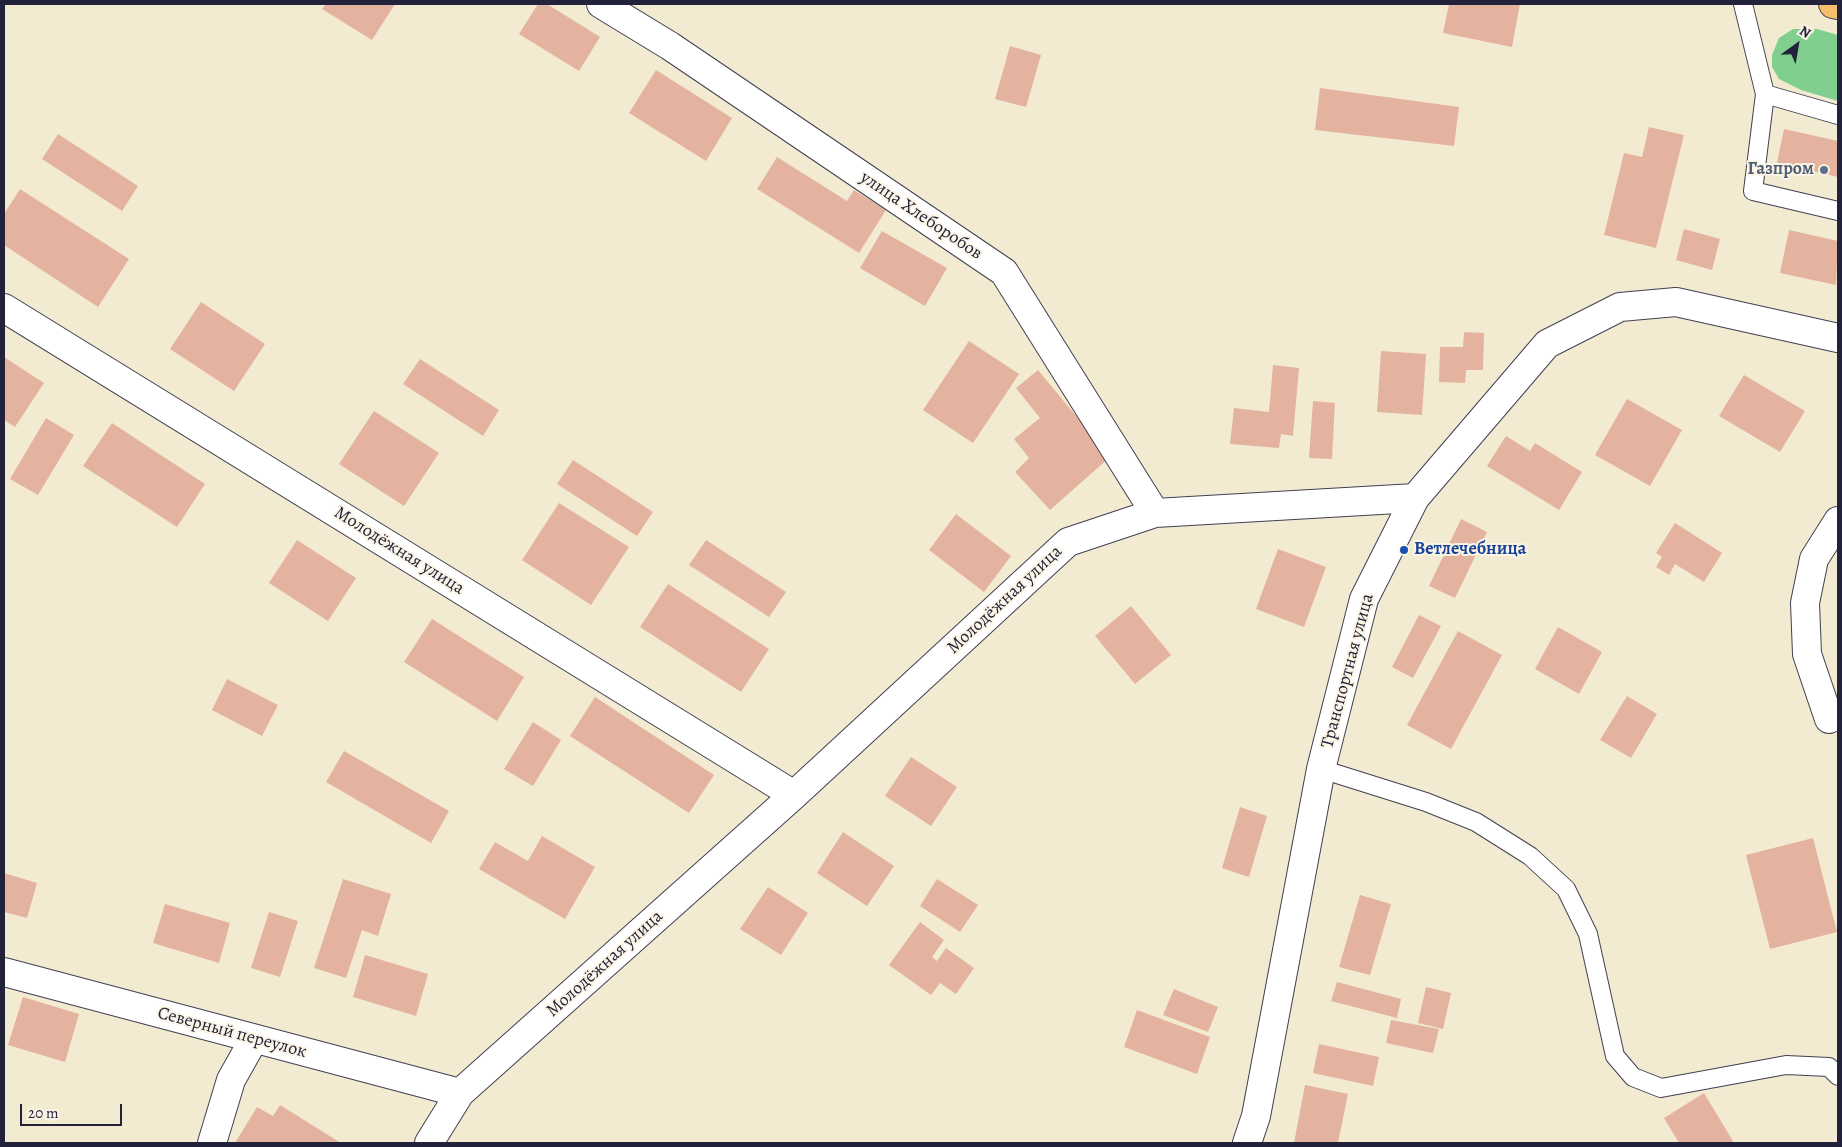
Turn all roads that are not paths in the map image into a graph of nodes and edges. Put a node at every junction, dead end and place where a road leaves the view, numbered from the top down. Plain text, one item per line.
1 (601, 4) edge
2 (1742, 4) edge
3 (1833, 4) edge
4 (1838, 5) edge
5 (1765, 94) junction
6 (1838, 115) edge
7 (1838, 211) edge
8 (4, 308) edge
9 (1838, 338) edge
10 (1415, 498) junction
11 (1155, 513) junction
12 (1838, 521) edge
13 (1829, 720) dead end
14 (1322, 770) junction
15 (794, 795) junction
16 (4, 972) edge
17 (254, 1039) junction
18 (1838, 1076) edge
19 (460, 1093) junction
20 (212, 1143) edge
21 (429, 1143) edge
22 (1247, 1143) edge

1 - 11 street, улица Хлеборобов
2 - 5 lane
3 - 4 highway
5 - 6 lane
5 - 7 lane
8 - 15 street, Молодёжная улица
9 - 10 street, Транспортная улица
10 - 11 street, Молодёжная улица
10 - 14 street, Транспортная улица
11 - 15 street, Молодёжная улица
12 - 13 street
14 - 18 lane
14 - 22 street, Транспортная улица
15 - 19 street, Молодёжная улица
16 - 17 street, Северный переулок
17 - 19 street, Северный переулок
17 - 20 street
19 - 21 street, Молодёжная улица

